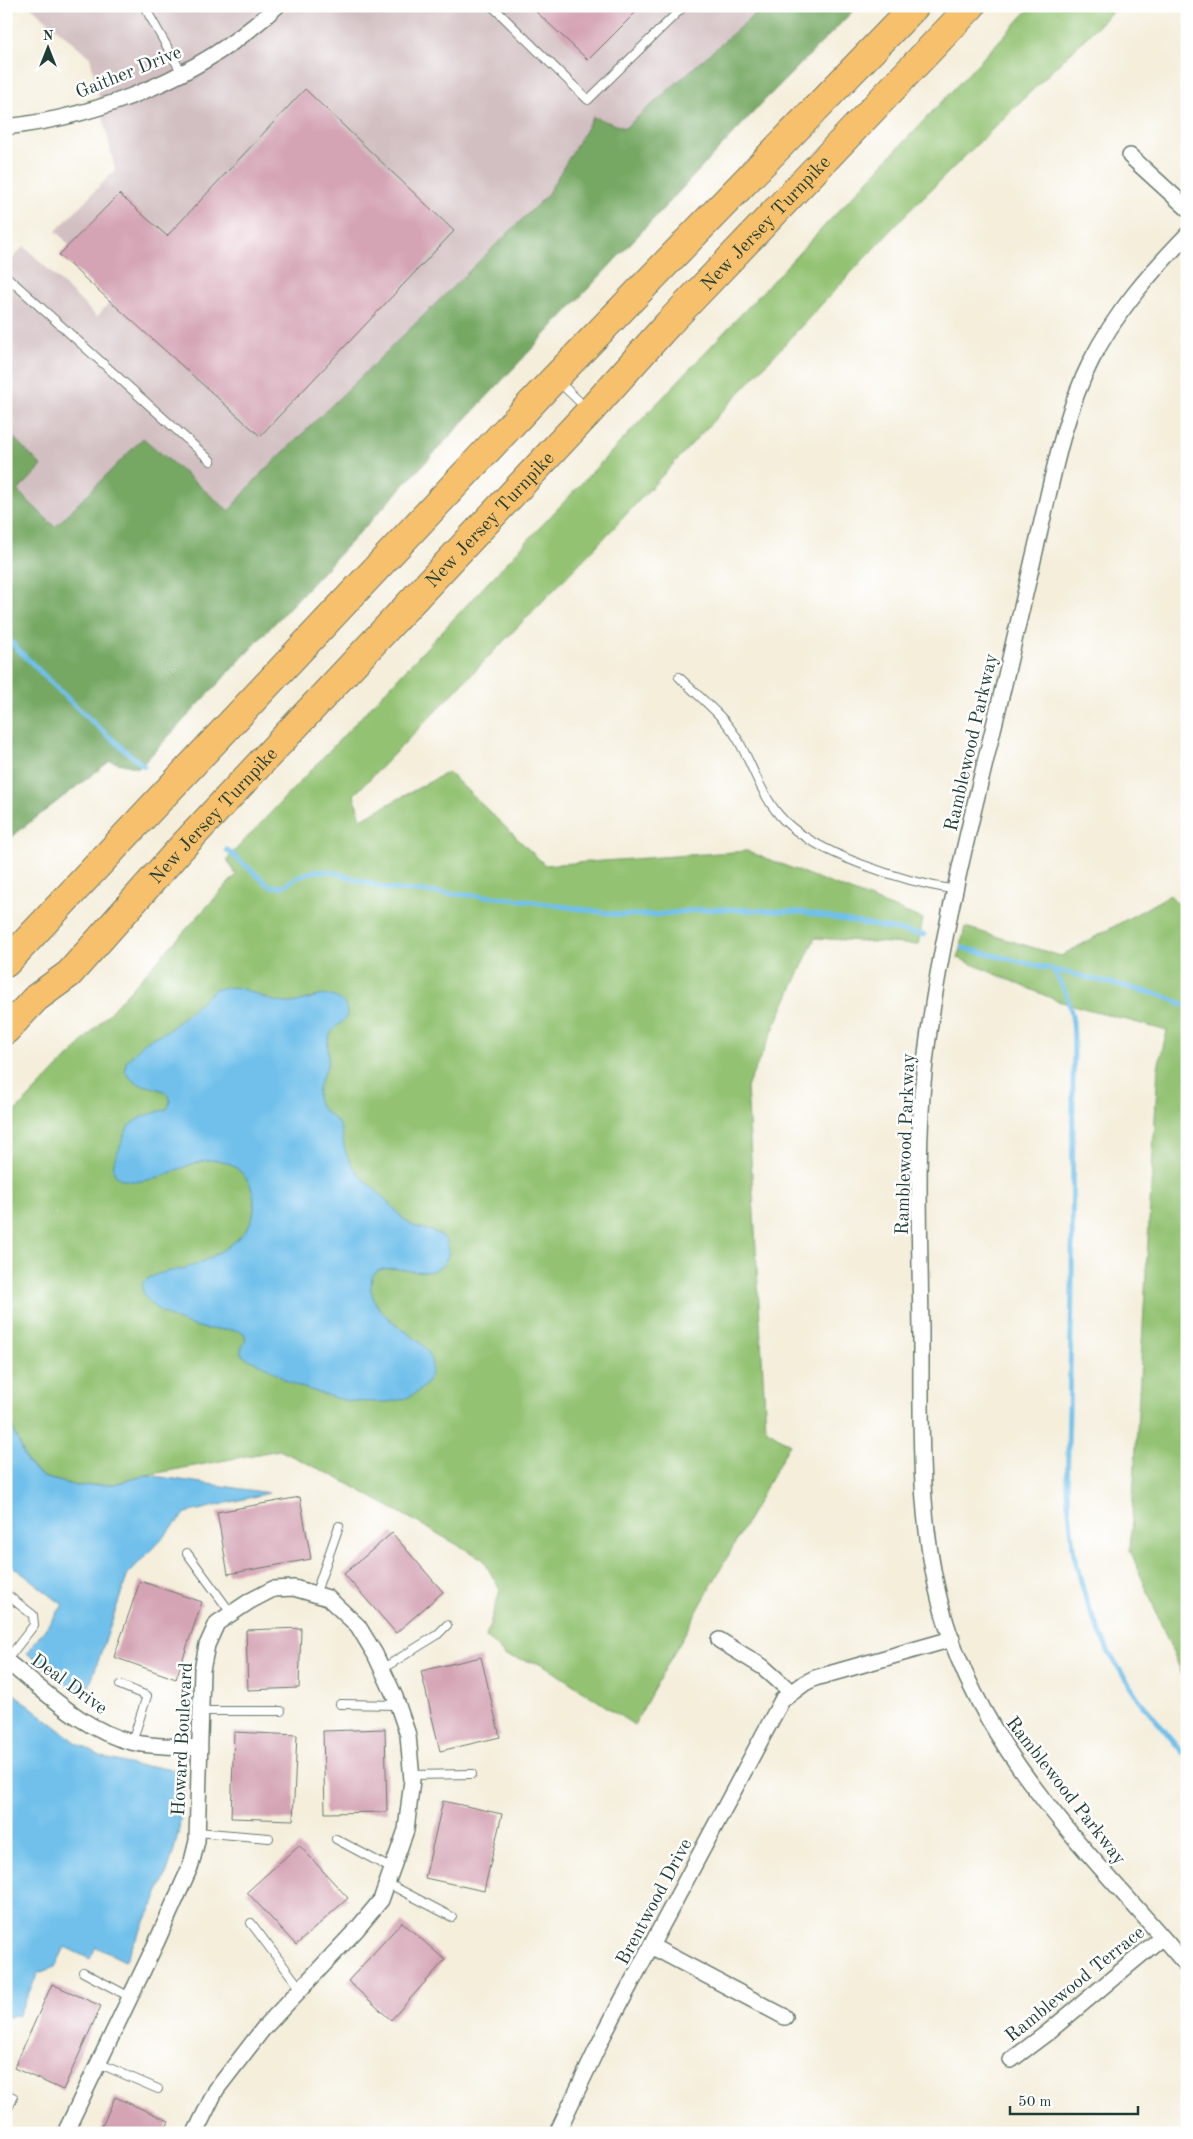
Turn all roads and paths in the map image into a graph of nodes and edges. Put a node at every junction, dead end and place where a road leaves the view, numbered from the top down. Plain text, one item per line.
1 (144, 6) edge
2 (277, 6) edge
3 (492, 6) edge
4 (684, 6) edge
5 (915, 6) edge
6 (972, 6) edge
7 (182, 73) junction
8 (6, 127) edge
9 (1130, 156) dead end
10 (1187, 208) edge
11 (1187, 235) edge
12 (6, 276) edge
13 (555, 378) junction
14 (590, 411) junction
15 (210, 461) dead end
16 (679, 677) dead end
17 (956, 890) junction
18 (6, 963) edge
19 (69, 974) junction
20 (6, 1030) edge
21 (6, 1050) edge
22 (339, 1526) dead end
23 (187, 1553) dead end
24 (6, 1594) edge
25 (315, 1594) junction
26 (231, 1613) junction
27 (447, 1625) dead end
28 (952, 1639) junction
29 (719, 1640) dead end
30 (6, 1661) edge
31 (382, 1669) junction
32 (120, 1685) dead end
33 (791, 1692) junction
34 (340, 1704) dead end
35 (398, 1705) junction
36 (201, 1711) junction
37 (281, 1711) dead end
38 (132, 1742) junction
39 (200, 1748) junction
40 (472, 1774) dead end
41 (411, 1775) junction
42 (197, 1832) junction
43 (269, 1838) dead end
44 (336, 1840) dead end
45 (390, 1876) junction
46 (452, 1917) dead end
47 (251, 1923) dead end
48 (1162, 1938) junction
49 (651, 1946) junction
50 (1187, 1966) edge
51 (82, 1972) dead end
52 (301, 1989) junction
53 (130, 1997) junction
54 (785, 2017) dead end
55 (1011, 2060) dead end
56 (98, 2063) junction
57 (158, 2089) dead end
58 (6, 2095) edge
59 (6, 2113) edge
60 (65, 2133) edge
61 (195, 2133) edge
62 (557, 2133) edge

1 - 7 lane
2 - 7 street, Gaither Drive
3 - 4 lane
5 - 13 highway
6 - 14 highway, New Jersey Turnpike
7 - 8 street, Gaither Drive
9 - 10 street
11 - 17 street, Ramblewood Parkway
12 - 15 lane
13 - 14 lane
13 - 18 highway
14 - 19 highway, New Jersey Turnpike
16 - 17 lane
17 - 28 street, Ramblewood Parkway
19 - 20 highway, New Jersey Turnpike
19 - 21 highway
22 - 25 lane
23 - 26 lane
24 - 30 lane
25 - 26 street, Howard Boulevard
25 - 31 street, Howard Boulevard
26 - 36 street, Howard Boulevard
27 - 31 lane
28 - 33 street
28 - 48 street, Ramblewood Parkway
29 - 33 street
30 - 38 street, Deal Drive
31 - 35 street, Howard Boulevard
32 - 38 lane
33 - 49 street, Brentwood Drive
34 - 35 lane
35 - 41 street, Howard Boulevard
36 - 37 lane
36 - 39 street, Howard Boulevard
38 - 39 street, Deal Drive
39 - 42 street, Howard Boulevard
40 - 41 lane
41 - 45 street, Howard Boulevard
42 - 43 lane
42 - 53 street, Howard Boulevard
44 - 45 lane
45 - 46 lane
45 - 52 street, Howard Boulevard
47 - 52 lane
48 - 50 street, Ramblewood Parkway
48 - 55 street, Ramblewood Terrace
49 - 54 street
49 - 62 street, Brentwood Drive
51 - 53 lane
52 - 61 street, Howard Boulevard
53 - 56 street, Howard Boulevard
56 - 57 lane
56 - 60 street, Howard Boulevard
58 - 59 lane

